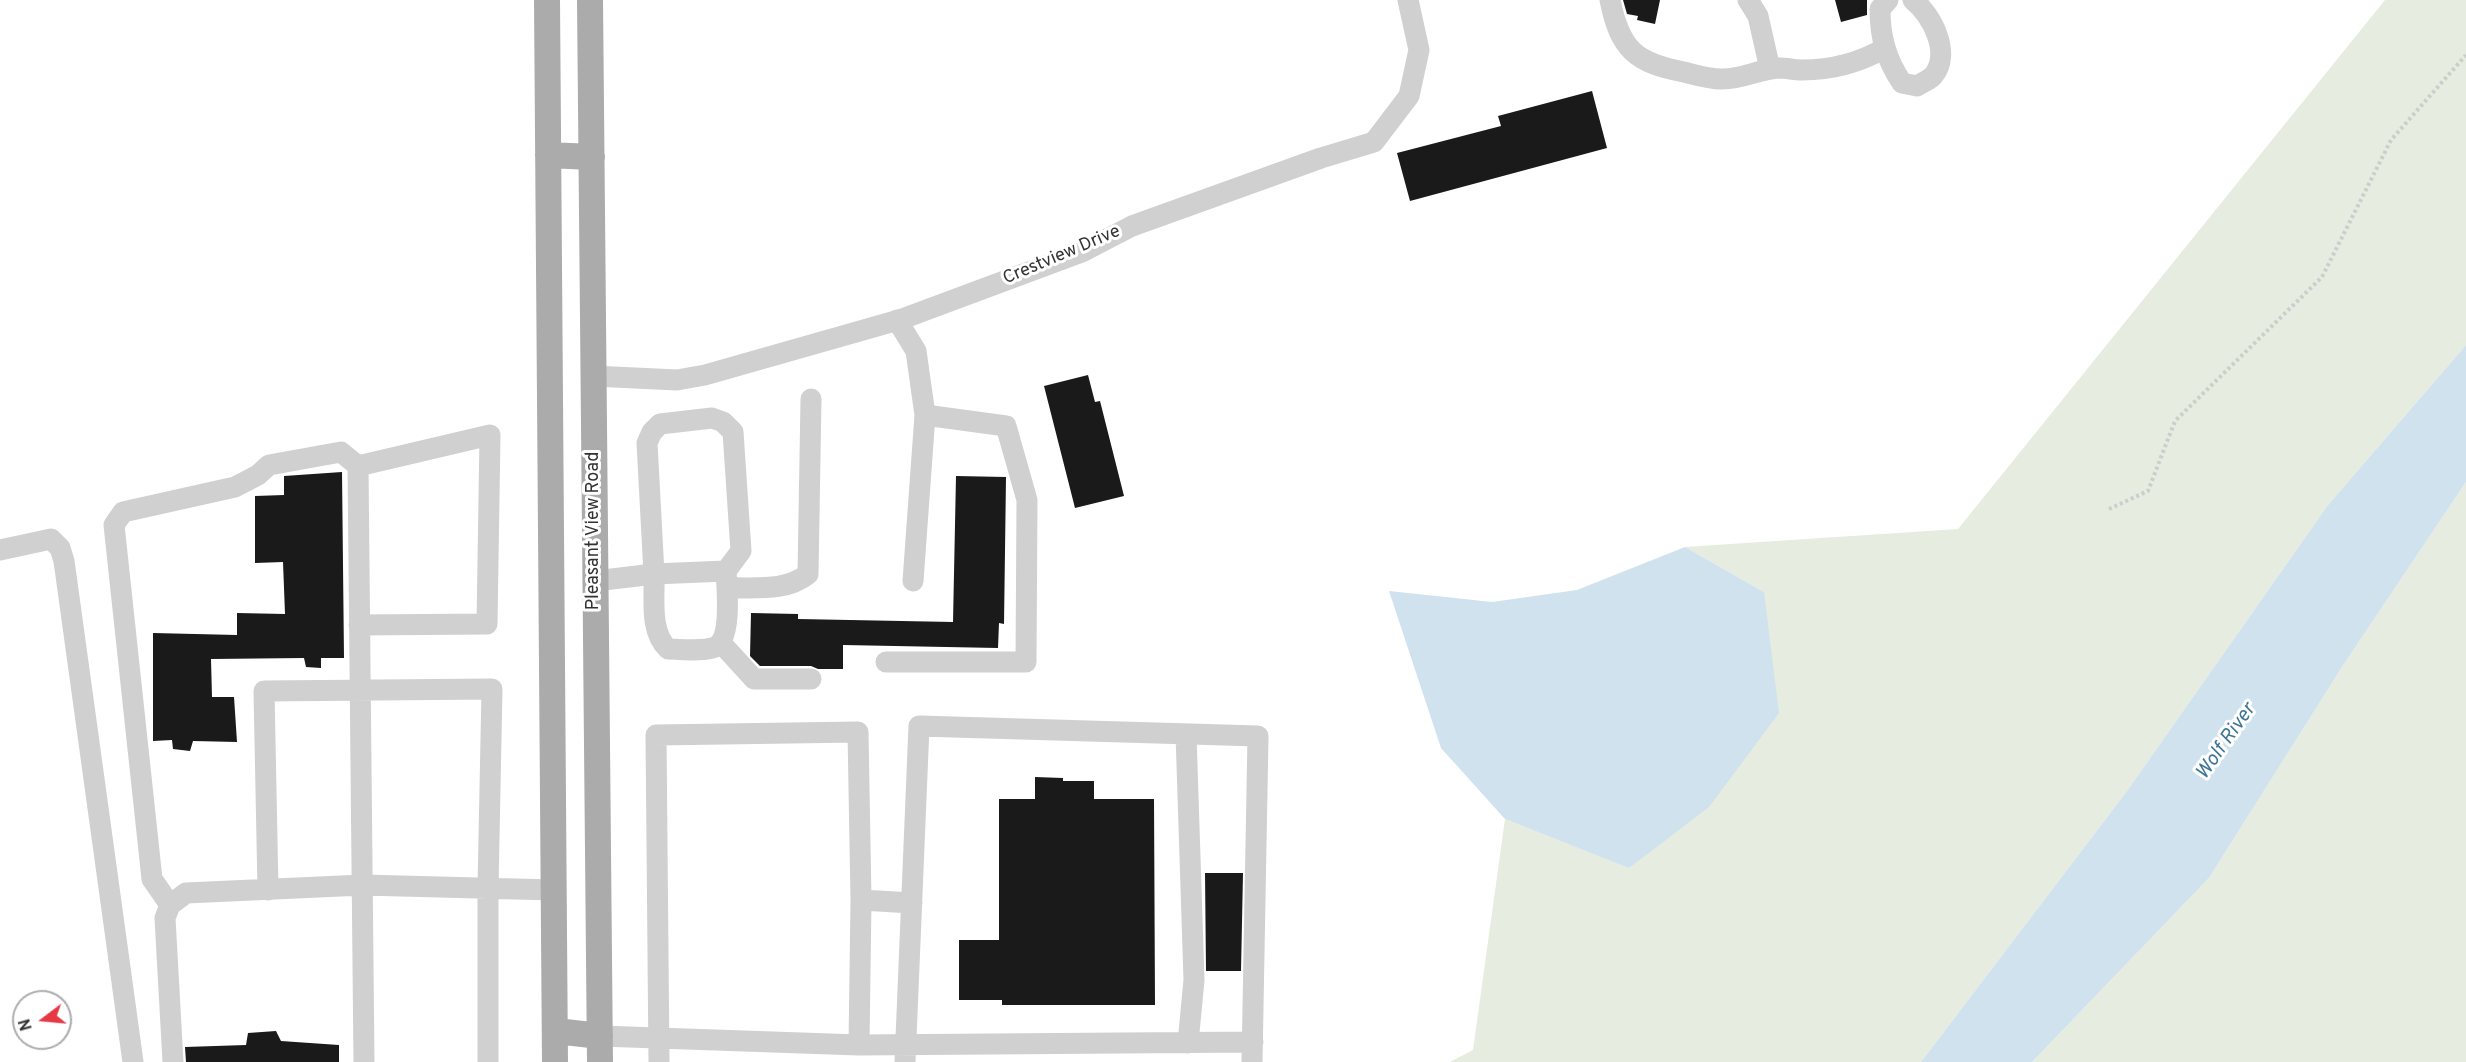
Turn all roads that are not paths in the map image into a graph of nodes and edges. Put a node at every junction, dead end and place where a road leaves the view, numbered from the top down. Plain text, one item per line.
1 (547, 0) edge
2 (590, 0) edge
3 (1408, 0) edge
4 (1610, 0) edge
5 (1748, 0) edge
6 (1888, 0) edge
7 (1913, 0) edge
8 (1885, 48) junction
9 (1770, 69) junction
10 (548, 154) junction
11 (591, 157) junction
12 (897, 321) junction
13 (593, 376) junction
14 (811, 399) dead end
15 (925, 415) junction
16 (358, 466) junction
17 (0, 550) edge
18 (654, 574) junction
19 (726, 579) junction
20 (595, 581) junction
21 (913, 581) dead end
22 (359, 626) junction
23 (722, 643) junction
24 (886, 662) dead end
25 (811, 679) dead end
26 (360, 689) junction
27 (1186, 734) junction
28 (363, 885) junction
29 (488, 888) junction
30 (268, 890) junction
31 (554, 890) junction
32 (861, 900) junction
33 (912, 903) junction
34 (170, 905) junction
35 (556, 1031) junction
36 (600, 1036) junction
37 (658, 1038) junction
38 (1188, 1043) junction
39 (859, 1045) junction
40 (1252, 1052) edge
41 (830, 1053) edge
42 (1109, 1053) edge
43 (905, 1054) edge
44 (132, 1062) edge
45 (173, 1062) edge
46 (364, 1062) edge
47 (488, 1062) edge
48 (555, 1062) edge
49 (600, 1062) edge
50 (658, 1062) edge

1 - 10 main road
2 - 11 main road, Pleasant View Road
3 - 12 street, Crestview Drive
4 - 9 street
5 - 9 street
6 - 8 street
7 - 8 street
8 - 9 street
10 - 11 main road
10 - 31 main road
11 - 13 main road, Pleasant View Road
12 - 13 street, Crestview Drive
12 - 15 street
13 - 20 main road, Pleasant View Road
14 - 19 street
15 - 21 street
15 - 24 street
16 - 22 street
16 - 22 street
16 - 34 street
17 - 44 street
18 - 19 street
18 - 19 street
18 - 20 street
18 - 23 street
19 - 23 street
20 - 36 main road, Pleasant View Road
22 - 26 street
23 - 25 street
26 - 28 street
26 - 29 street
26 - 30 street
27 - 33 street
27 - 38 street
27 - 40 street
28 - 29 street
28 - 30 street
28 - 46 street
29 - 31 street
29 - 47 street
30 - 34 street
31 - 35 main road
32 - 33 street
32 - 37 street
32 - 39 street
33 - 43 street
34 - 45 street
35 - 36 main road
35 - 48 main road
36 - 37 street
36 - 49 main road, Pleasant View Road
37 - 41 street
37 - 50 street
38 - 40 street
38 - 42 street
39 - 41 street
39 - 43 street
42 - 43 street

